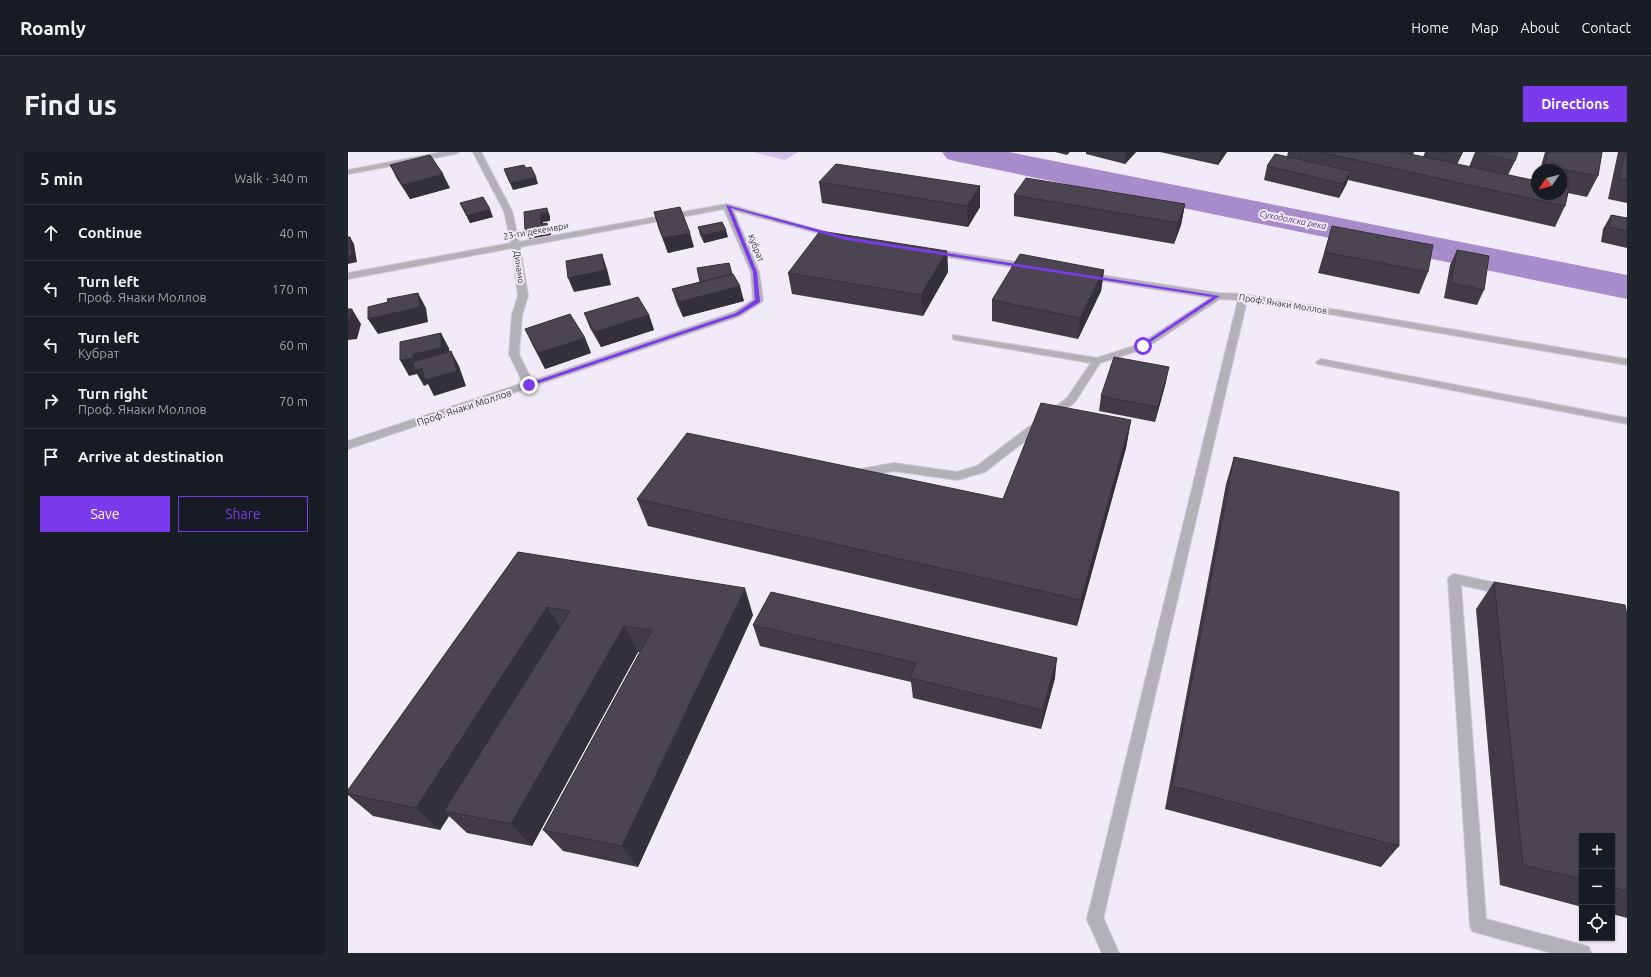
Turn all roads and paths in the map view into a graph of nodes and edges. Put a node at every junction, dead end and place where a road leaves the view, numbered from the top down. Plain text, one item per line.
1 (455, 152) edge
2 (477, 152) edge
3 (348, 172) edge
4 (728, 206) junction
5 (846, 238) edge
6 (516, 245) junction
7 (923, 250) edge
8 (1039, 268) edge
9 (1078, 274) edge
10 (348, 276) edge
11 (1218, 296) junction
12 (1243, 297) junction
13 (758, 301) joint
14 (956, 337) dead end
15 (1097, 361) junction
16 (1321, 362) dead end
17 (1627, 362) edge
18 (529, 385) junction
19 (1627, 421) edge
20 (348, 445) edge
21 (848, 473) edge
22 (1522, 593) edge
23 (1111, 953) edge
24 (1583, 953) edge

1 - 3 street
2 - 6 street, Динамо
4 - 5 street
4 - 6 street, 23-ти декември
4 - 13 street, Кубрат
6 - 10 street, 23-ти декември
6 - 18 street, Динамо
7 - 8 street
9 - 11 street, Проф. Янаки Моллов
11 - 12 street, Проф. Янаки Моллов
11 - 15 street
12 - 17 street, Проф. Янаки Моллов
12 - 23 street
13 - 18 street, Проф. Янаки Моллов
14 - 15 street
15 - 21 street
16 - 19 street
18 - 20 street, Проф. Янаки Моллов
22 - 24 street

